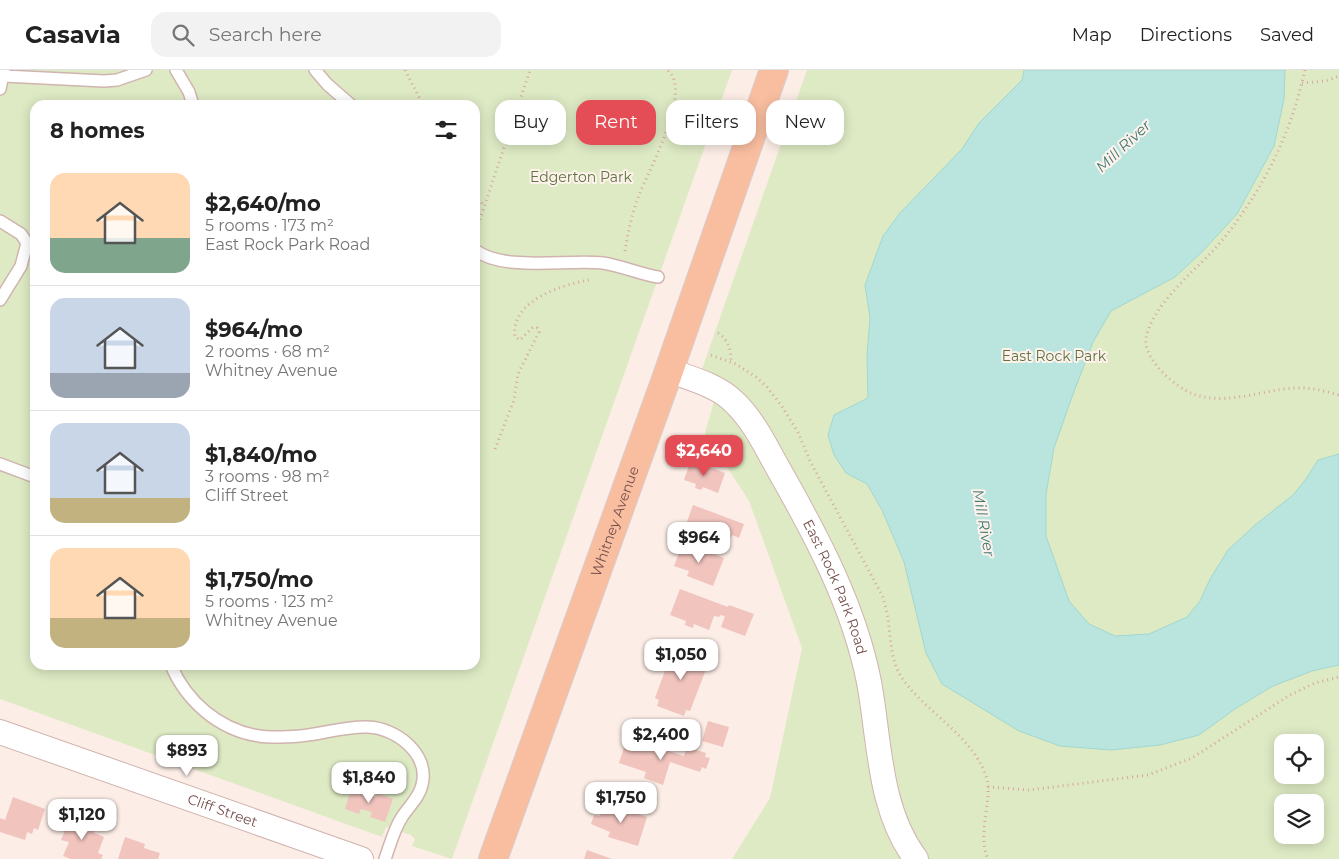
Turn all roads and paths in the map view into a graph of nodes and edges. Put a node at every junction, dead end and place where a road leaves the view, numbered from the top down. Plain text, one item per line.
1 (146, 70) edge
2 (176, 70) edge
3 (315, 70) edge
4 (405, 70) edge
5 (530, 70) edge
6 (667, 70) edge
7 (774, 70) edge
8 (1305, 70) edge
9 (4, 73) edge
10 (1339, 76) edge
11 (1302, 83) junction
12 (0, 89) edge
13 (191, 100) edge
14 (346, 100) edge
15 (420, 100) edge
16 (480, 200) edge
17 (485, 206) junction
18 (480, 220) edge
19 (0, 221) edge
20 (480, 252) edge
21 (622, 268) junction
22 (658, 277) dead end
23 (0, 300) edge
24 (718, 333) dead end
25 (711, 355) dead end
26 (731, 362) junction
27 (668, 370) junction
28 (1339, 395) edge
29 (495, 449) dead end
30 (0, 464) edge
31 (30, 475) edge
32 (174, 670) edge
33 (1339, 677) edge
34 (0, 732) edge
35 (988, 788) junction
36 (361, 859) edge
37 (385, 859) edge
38 (492, 859) edge
39 (916, 859) edge
40 (988, 859) edge

1 - 9 lane
2 - 13 lane
3 - 14 lane
4 - 15 path
5 - 17 path
6 - 21 path
7 - 27 main road, Whitney Avenue
8 - 11 path
9 - 12 lane
10 - 11 path
11 - 28 path
16 - 17 path
17 - 18 path
19 - 23 lane
20 - 21 lane
21 - 22 lane
21 - 29 path
24 - 26 path
25 - 26 path
26 - 35 path
27 - 38 main road, Whitney Avenue
27 - 39 street, East Rock Park Road
30 - 31 lane
32 - 37 lane
33 - 35 path
34 - 36 street, Cliff Street
35 - 40 path

